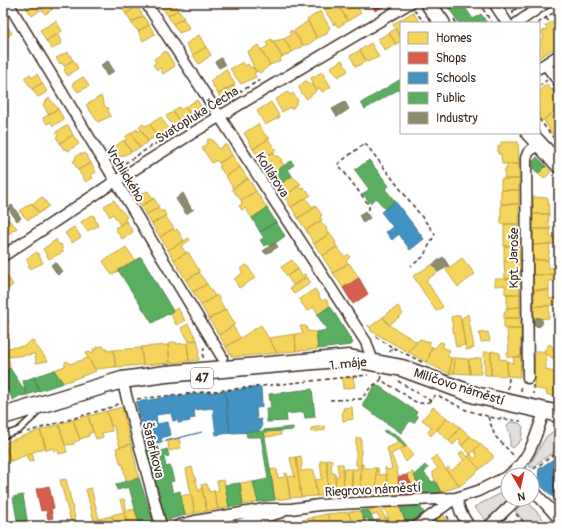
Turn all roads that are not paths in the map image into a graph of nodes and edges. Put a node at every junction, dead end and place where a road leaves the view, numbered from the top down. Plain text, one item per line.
1 (8, 3) edge
2 (146, 3) edge
3 (428, 3) edge
4 (494, 3) edge
5 (546, 3) edge
6 (411, 6) edge
7 (3, 7) edge
8 (513, 21) edge
9 (441, 22) edge
10 (559, 55) edge
11 (542, 66) edge
12 (559, 82) edge
13 (218, 117) junction
14 (534, 138) edge
15 (559, 165) edge
16 (115, 182) junction
17 (3, 256) edge
18 (222, 357) dead end
19 (372, 371) junction
20 (528, 378) dead end
21 (127, 395) junction
22 (6, 411) edge
23 (552, 413) edge
24 (35, 415) junction
25 (3, 426) edge
26 (3, 436) edge
27 (521, 467) edge
28 (500, 482) edge
29 (456, 498) junction
30 (540, 500) edge
31 (508, 507) edge
32 (291, 509) junction
33 (555, 520) edge
34 (195, 524) edge
35 (179, 525) dead end
36 (161, 526) edge
37 (234, 526) edge
38 (417, 526) edge
39 (469, 526) edge
40 (488, 526) edge

1 - 7 street
1 - 16 street, Vrchlického
2 - 13 street, Kollárova
3 - 9 main road
4 - 8 street
5 - 8 street
6 - 13 street, Svatopluka Čecha
10 - 11 street
11 - 12 street
13 - 16 street, Svatopluka Čecha
13 - 19 street, Kollárova
14 - 15 main road
14 - 20 street, Kpt. Jaroše
16 - 17 street, Svatopluka Čecha
16 - 18 street, Vrchlického
19 - 21 main road, 1. máje / 47
19 - 23 main road, Milíčovo náměstí / 47
21 - 22 main road, 1. máje / 47
21 - 24 main road, 1. máje / 47
21 - 36 street, Šafaříkova
23 - 27 street
24 - 25 main road, 1. máje / 47
24 - 26 lane
28 - 29 street
29 - 32 street, Riegrovo náměstí
29 - 38 street
29 - 39 street
30 - 33 street
31 - 40 street
32 - 34 street, Riegrovo náměstí
32 - 37 street, Riegrovo náměstí
34 - 35 street, Riegrovo náměstí

